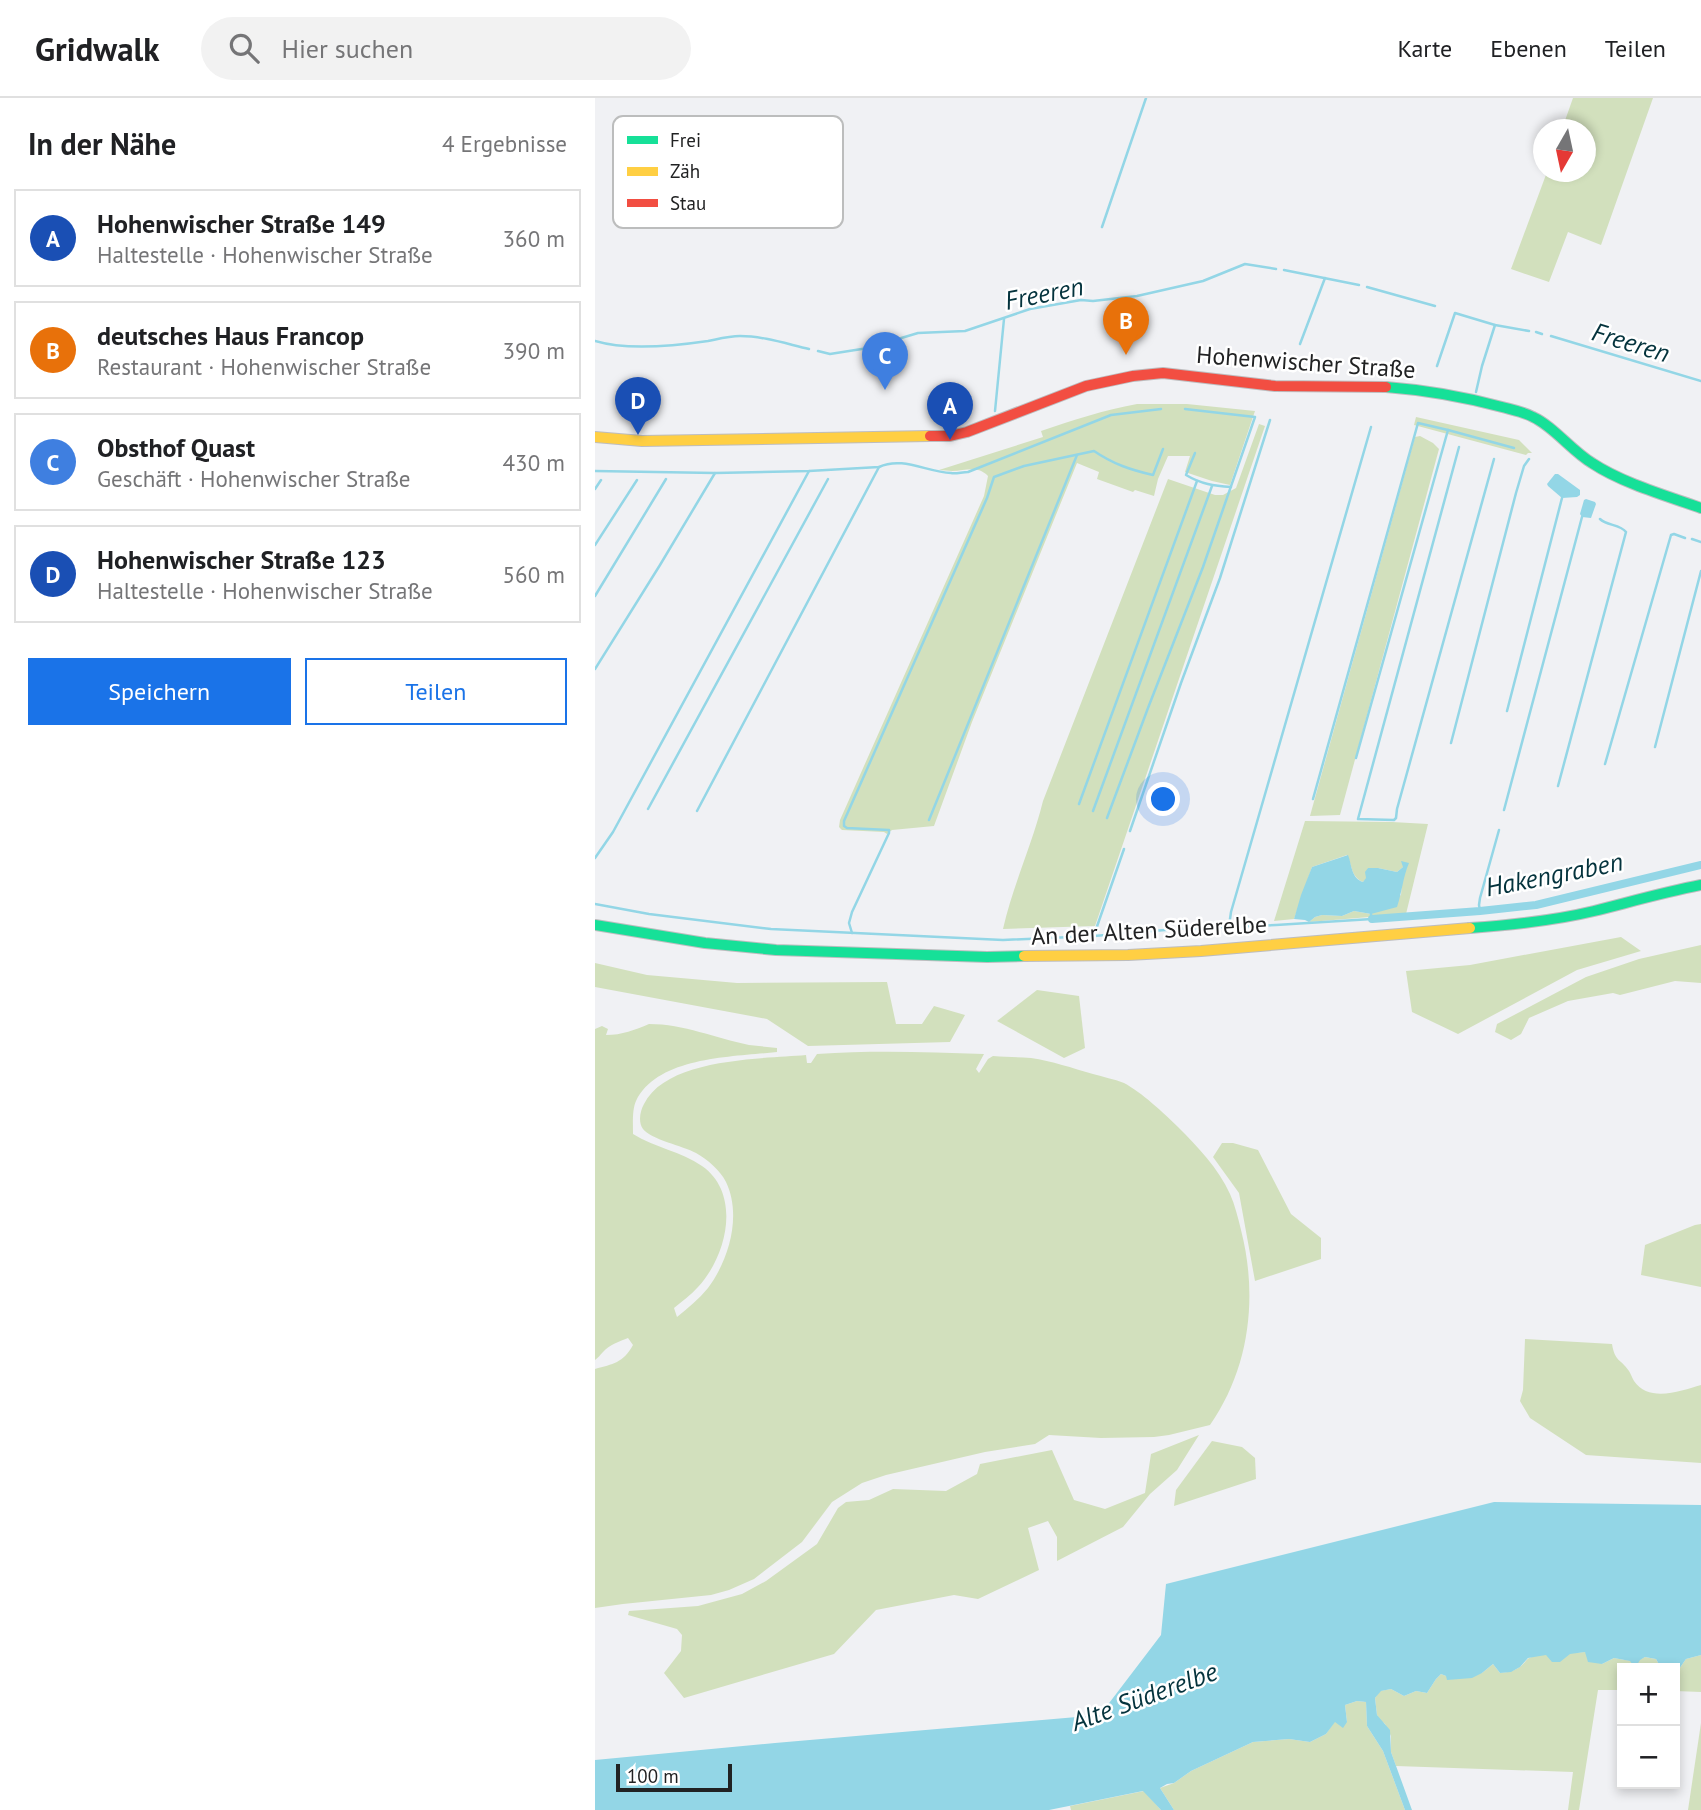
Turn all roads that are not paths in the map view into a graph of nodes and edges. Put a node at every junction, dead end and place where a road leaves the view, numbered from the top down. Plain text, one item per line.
1 (595, 437) edge
2 (1701, 508) edge
3 (1701, 885) edge
4 (595, 925) edge

1 - 2 main road, Hohenwischer Straße
3 - 4 main road, An der Alten Süderelbe

